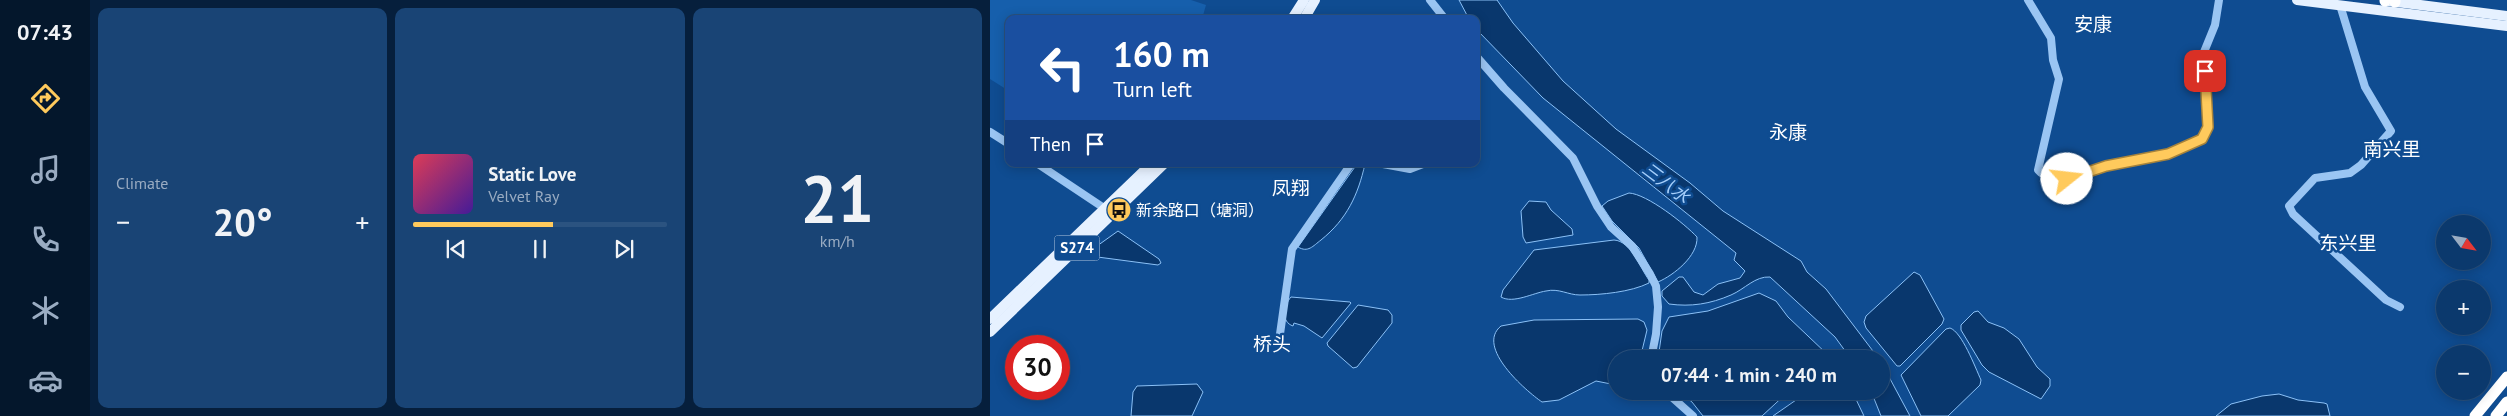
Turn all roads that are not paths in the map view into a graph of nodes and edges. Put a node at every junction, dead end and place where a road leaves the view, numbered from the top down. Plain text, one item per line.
1 (1304, 0) edge
2 (1315, 0) edge
3 (1430, 0) edge
4 (2028, 0) edge
5 (2219, 0) edge
6 (2297, 0) edge
7 (2380, 0) edge
8 (2390, 1) edge
9 (2340, 5) junction
10 (1295, 15) edge
11 (1306, 15) edge
12 (1442, 15) edge
13 (2507, 16) edge
14 (2507, 26) edge
15 (1480, 61) edge
16 (990, 132) edge
17 (1005, 141) edge
18 (1042, 167) edge
19 (1148, 167) edge
20 (1161, 167) edge
21 (1350, 167) edge
22 (1399, 167) edge
23 (1415, 167) edge
24 (1104, 208) junction
25 (2400, 307) dead end
26 (990, 320) edge
27 (990, 332) edge
28 (1280, 334) dead end
29 (1653, 350) edge
30 (2507, 377) edge
31 (1675, 400) edge
32 (2507, 402) edge
33 (1692, 416) edge
34 (2475, 416) edge
35 (2496, 416) edge

1 - 10 main road
2 - 11 main road
3 - 12 street
4 - 5 street
6 - 9 main road
7 - 8 main road
8 - 13 main road
9 - 14 main road
9 - 25 street
15 - 29 street
16 - 17 street
18 - 24 street
19 - 24 main road, S274
20 - 27 main road, S274
21 - 28 street
22 - 23 street
24 - 26 main road, S274
30 - 34 highway
31 - 33 street
32 - 35 highway

